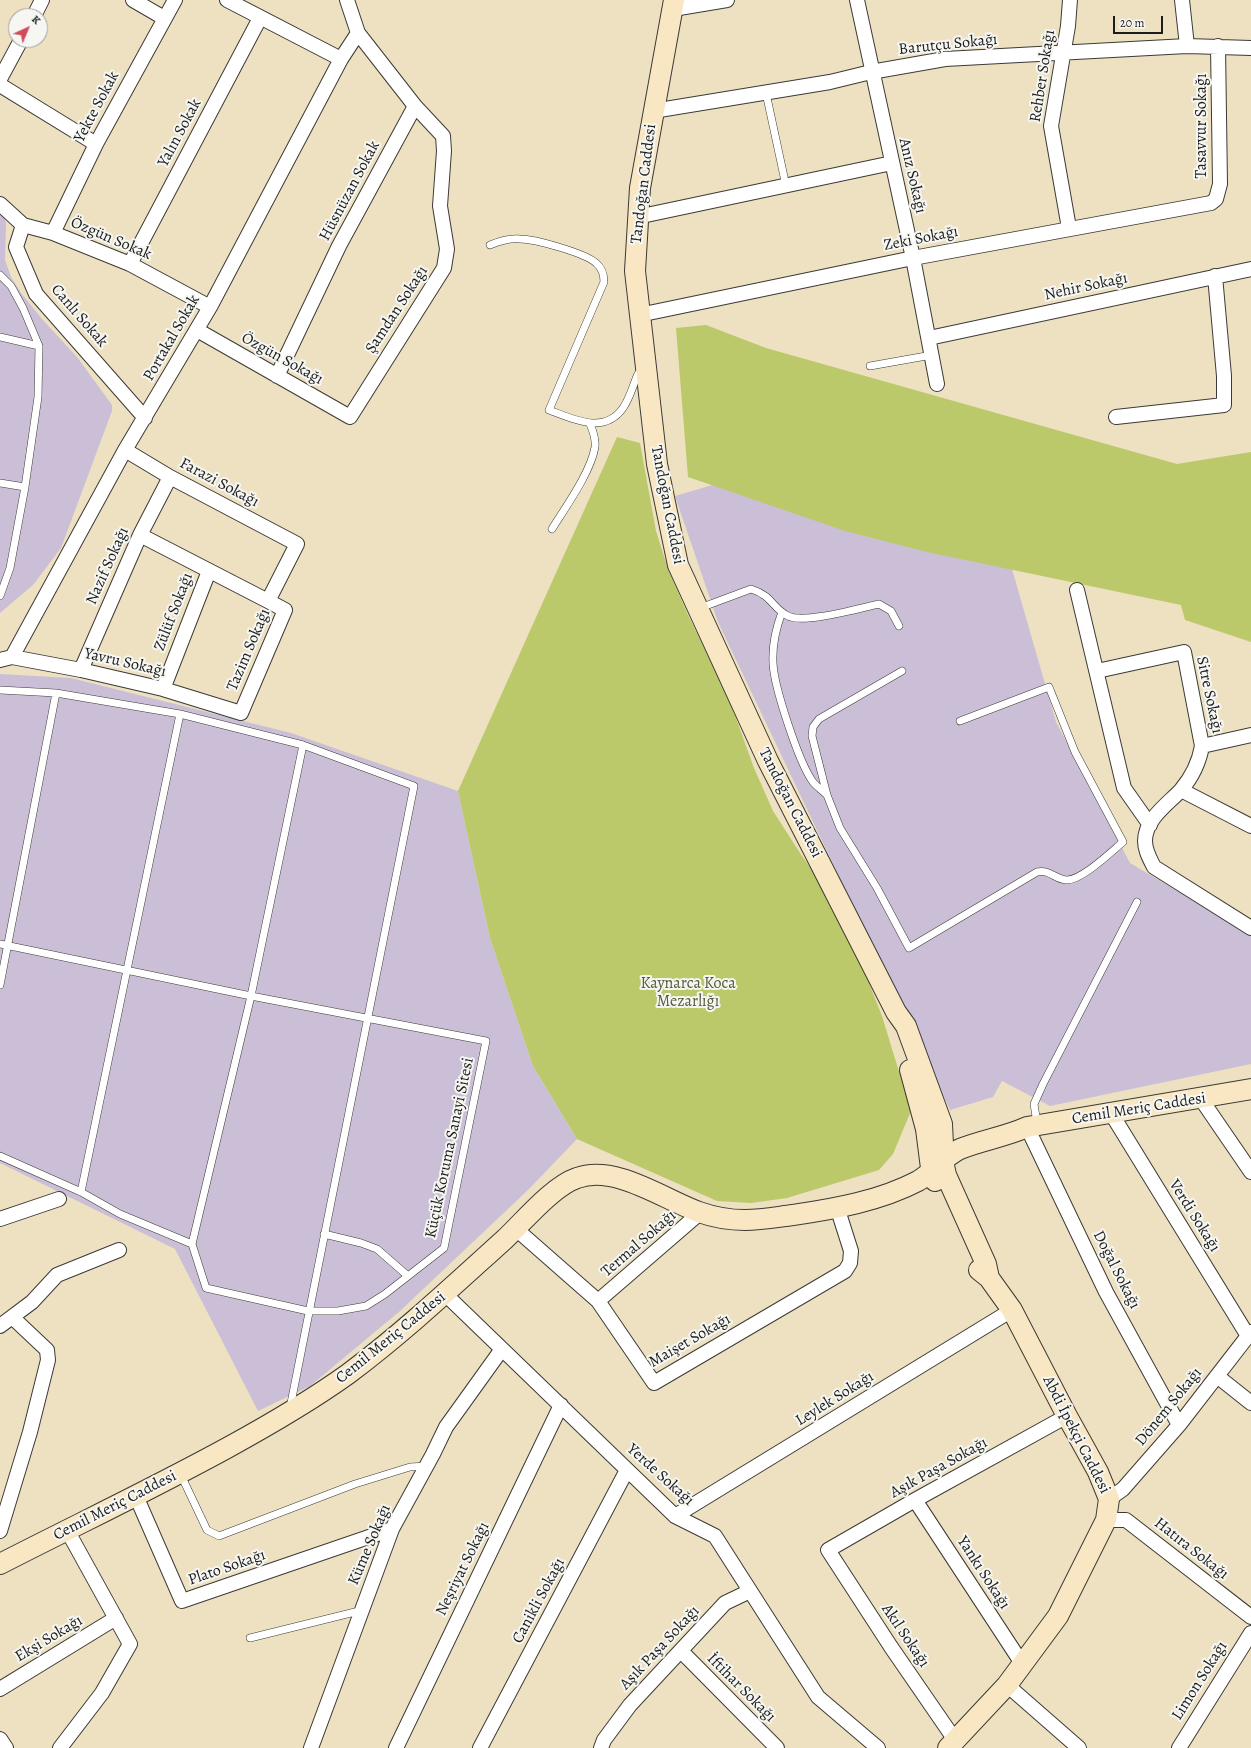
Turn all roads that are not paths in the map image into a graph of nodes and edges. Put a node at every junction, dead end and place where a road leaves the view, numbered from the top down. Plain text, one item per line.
1 (133, 0) edge
2 (174, 0) edge
3 (227, 0) edge
4 (347, 0) edge
5 (727, 0) edge
6 (857, 0) edge
7 (1070, 0) edge
8 (1182, 0) edge
9 (674, 5) edge
10 (164, 18) junction
11 (260, 18) junction
12 (358, 34) junction
13 (1187, 46) junction
14 (1218, 46) junction
15 (17, 48) edge
16 (1251, 48) edge
17 (1063, 54) junction
18 (341, 59) junction
19 (871, 72) junction
20 (0, 79) edge
21 (0, 85) edge
22 (766, 93) junction
23 (415, 106) junction
24 (653, 111) junction
25 (96, 144) junction
26 (892, 163) junction
27 (786, 186) junction
28 (1211, 203) joint
29 (0, 204) edge
30 (637, 217) junction
31 (24, 225) junction
32 (1069, 228) junction
33 (53, 233) junction
34 (490, 245) dead end
35 (913, 258) junction
36 (130, 264) junction
37 (1251, 269) edge
38 (0, 275) edge
39 (1215, 276) junction
40 (210, 308) junction
41 (639, 315) junction
42 (197, 330) junction
43 (0, 337) edge
44 (929, 338) junction
45 (38, 346) junction
46 (932, 355) junction
47 (870, 366) dead end
48 (645, 368) junction
49 (277, 376) junction
50 (937, 384) dead end
51 (350, 417) joint
52 (1116, 417) dead end
53 (145, 418) junction
54 (590, 424) junction
55 (126, 450) junction
56 (170, 477) junction
57 (0, 484) edge
58 (24, 487) junction
59 (552, 529) dead end
60 (140, 535) junction
61 (298, 544) joint
62 (209, 571) junction
63 (1078, 590) dead end
64 (0, 596) edge
65 (268, 601) junction
66 (698, 609) junction
67 (782, 612) junction
68 (899, 626) dead end
69 (6, 659) edge
70 (80, 670) junction
71 (1097, 671) junction
72 (902, 672) dead end
73 (162, 689) junction
74 (0, 690) edge
75 (56, 693) junction
76 (241, 713) joint
77 (180, 714) junction
78 (960, 721) dead end
79 (1251, 735) edge
80 (303, 745) junction
81 (1202, 746) junction
82 (1181, 790) junction
83 (827, 795) junction
84 (1150, 825) junction
85 (1251, 826) edge
86 (1137, 902) dead end
87 (1251, 928) edge
88 (0, 944) edge
89 (8, 945) junction
90 (127, 970) junction
91 (0, 985) edge
92 (251, 996) junction
93 (369, 1018) junction
94 (1251, 1089) edge
95 (1201, 1099) junction
96 (1111, 1113) junction
97 (1032, 1126) junction
98 (0, 1156) edge
99 (937, 1158) junction
100 (1251, 1172) edge
101 (82, 1192) junction
102 (59, 1199) dead end
103 (837, 1207) junction
104 (701, 1212) junction
105 (774, 1218) junction
106 (0, 1219) edge
107 (516, 1229) junction
108 (324, 1234) junction
109 (192, 1244) junction
110 (119, 1250) dead end
111 (408, 1276) junction
112 (445, 1294) junction
113 (598, 1301) junction
114 (1012, 1310) junction
115 (308, 1311) junction
116 (12, 1317) junction
117 (0, 1326) edge
118 (1249, 1334) edge
119 (502, 1349) junction
120 (1216, 1376) junction
121 (1251, 1404) edge
122 (561, 1405) junction
123 (289, 1414) junction
124 (1067, 1416) junction
125 (1180, 1425) junction
126 (427, 1466) junction
127 (627, 1470) junction
128 (180, 1473) junction
129 (136, 1496) junction
130 (1109, 1499) junction
131 (915, 1500) junction
132 (675, 1516) junction
133 (1106, 1520) junction
134 (392, 1529) junction
135 (67, 1530) junction
136 (0, 1531) edge
137 (828, 1550) joint
138 (0, 1564) edge
139 (750, 1591) junction
140 (361, 1614) junction
141 (1251, 1617) edge
142 (116, 1618) junction
143 (1251, 1633) edge
144 (250, 1638) dead end
145 (681, 1651) junction
146 (1023, 1664) junction
147 (1007, 1685) junction
148 (0, 1689) edge
149 (0, 1739) edge
150 (603, 1744) edge
151 (952, 1744) edge
152 (315, 1747) edge
153 (6, 1748) edge
154 (60, 1748) edge
155 (396, 1748) edge
156 (480, 1748) edge
157 (777, 1748) edge
158 (878, 1748) edge
159 (1079, 1748) edge
160 (1179, 1748) edge

1 - 10 street
2 - 10 street, Yekte Sokak
3 - 11 street
4 - 12 street
5 - 9 street
6 - 19 street, Anız Sokağı
7 - 17 street, Rehber Sokağı
8 - 13 street
9 - 24 street, Tandoğan Caddesi
10 - 25 street, Yekte Sokak
11 - 18 street
11 - 36 street, Yalın Sokak
12 - 18 street, Portakal Sokak
12 - 23 street
13 - 14 street, Barutçu Sokağı
13 - 17 street, Barutçu Sokağı
14 - 16 street, Barutçu Sokağı
14 - 28 street, Tasavvur Sokağı
15 - 20 street
17 - 19 street, Barutçu Sokağı
17 - 32 street, Rehber Sokağı
18 - 40 street, Portakal Sokak
19 - 22 street, Barutçu Sokağı
19 - 26 street, Anız Sokağı
21 - 25 street
22 - 24 street, Barutçu Sokağı
22 - 27 lane
23 - 49 street, Hüsnüzan Sokak
23 - 51 street, Şamdan Sokağı
24 - 30 street, Tandoğan Caddesi
25 - 33 street, Yekte Sokak
26 - 27 street
26 - 35 street, Anız Sokağı
27 - 30 street
28 - 32 street, Zeki Sokağı
29 - 31 street, Özgün Sokak
30 - 41 street, Tandoğan Caddesi
31 - 33 street, Özgün Sokak
31 - 53 street, Canlı Sokak
32 - 35 street, Zeki Sokağı
33 - 36 street, Özgün Sokak
34 - 54 lane
35 - 41 street, Zeki Sokağı
35 - 44 street, Anız Sokağı
36 - 40 street, Özgün Sokak
37 - 39 street, Nehir Sokağı
38 - 45 lane
39 - 44 street, Nehir Sokağı
39 - 52 street
40 - 42 street, Portakal Sokak
41 - 48 street, Tandoğan Caddesi
42 - 49 street, Özgün Sokağı
42 - 53 street, Portakal Sokak
43 - 45 lane
44 - 46 street, Anız Sokağı
45 - 58 lane
46 - 47 lane
46 - 50 street, Anız Sokağı
48 - 54 lane
48 - 66 street, Tandoğan Caddesi
49 - 51 street, Özgün Sokağı
53 - 55 street, Portakal Sokak
54 - 59 lane
55 - 56 street, Farazi Sokağı
55 - 69 street, Portakal Sokak
56 - 60 street, Nazif Sokağı
56 - 61 street, Farazi Sokağı
57 - 58 lane
58 - 64 lane
60 - 62 street
60 - 70 street, Nazif Sokağı
61 - 65 street, Tazim Sokağı
62 - 65 street
62 - 73 street, Zülüf Sokağı
63 - 71 street
65 - 76 street, Tazim Sokağı
66 - 67 lane
66 - 99 street, Tandoğan Caddesi
67 - 68 lane
67 - 83 lane
69 - 70 street, Yavru Sokağı
70 - 73 street, Yavru Sokağı
71 - 81 street, Sitre Sokağı
71 - 84 street
72 - 83 lane
73 - 76 street, Yavru Sokağı
74 - 75 lane
75 - 77 lane
75 - 89 lane
77 - 80 lane
77 - 90 lane
78 - 83 lane
79 - 81 street
80 - 92 lane
80 - 93 lane
81 - 82 street, Sitre Sokağı
82 - 84 street, Sitre Sokağı
82 - 85 street
84 - 87 street
86 - 97 lane
88 - 89 lane, Küçük Koruma Sanayi Sitesi
89 - 90 lane, Küçük Koruma Sanayi Sitesi
89 - 91 lane
90 - 92 lane, Küçük Koruma Sanayi Sitesi
90 - 101 lane
92 - 93 lane, Küçük Koruma Sanayi Sitesi
92 - 109 lane
93 - 108 lane
93 - 111 lane, Küçük Koruma Sanayi Sitesi
94 - 95 street, Cemil Meriç Caddesi
95 - 96 street, Cemil Meriç Caddesi
95 - 100 street
96 - 97 street, Cemil Meriç Caddesi
96 - 118 street, Verdi Sokağı
97 - 99 street, Cemil Meriç Caddesi
97 - 125 street, Doğal Sokağı
98 - 101 lane
99 - 103 street, Cemil Meriç Caddesi
99 - 105 street, Cemil Meriç Caddesi
99 - 114 street, Abdi İpekçi Caddesi
101 - 109 lane
102 - 106 street
103 - 105 street, Cemil Meriç Caddesi
103 - 113 street, Maişet Sokağı
104 - 105 street, Cemil Meriç Caddesi
104 - 107 street, Cemil Meriç Caddesi
104 - 113 street, Termal Sokağı
107 - 112 street, Cemil Meriç Caddesi
107 - 113 street, Maişet Sokağı
108 - 111 lane
108 - 115 lane
109 - 115 lane, Küçük Koruma Sanayi Sitesi
110 - 116 street
111 - 115 lane, Küçük Koruma Sanayi Sitesi
112 - 119 street, Yerde Sokağı
112 - 123 street, Cemil Meriç Caddesi
114 - 124 street, Abdi İpekçi Caddesi
114 - 132 street, Leylek Sokağı
115 - 123 lane
116 - 117 street
116 - 136 street
118 - 120 street, Dönem Sokağı
119 - 122 street, Yerde Sokağı
119 - 126 street, Küme Sokağı
120 - 121 street
120 - 125 street, Dönem Sokağı
122 - 127 street, Yerde Sokağı
122 - 155 street, Neşriyat Sokağı
123 - 128 street, Cemil Meriç Caddesi
124 - 130 street, Abdi İpekçi Caddesi
124 - 131 street, Aşık Paşa Sokağı
125 - 130 street, Dönem Sokağı
126 - 128 lane
126 - 134 street, Küme Sokağı
127 - 132 street, Yerde Sokağı
127 - 156 street, Canikli Sokağı
128 - 129 street, Cemil Meriç Caddesi
129 - 134 street, Plato Sokağı
129 - 135 street, Cemil Meriç Caddesi
130 - 133 street, Abdi İpekçi Caddesi
131 - 137 street, Aşık Paşa Sokağı
131 - 146 street, Yankı Sokağı
132 - 139 street, Yerde Sokağı
133 - 141 street, Hatıra Sokağı
133 - 146 street, Abdi İpekçi Caddesi
134 - 140 street, Küme Sokağı
135 - 138 street, Cemil Meriç Caddesi
135 - 142 street
137 - 151 street, Akıl Sokağı
139 - 145 street, Aşık Paşa Sokağı
139 - 158 street, Yerde Sokağı
140 - 144 lane
140 - 152 street, Küme Sokağı
142 - 148 street, Ekşi Sokağı
142 - 154 street
143 - 160 street, Limon Sokağı
145 - 150 street, Aşık Paşa Sokağı
145 - 157 street, İftihar Sokağı
146 - 147 street, Abdi İpekçi Caddesi
147 - 151 street, Abdi İpekçi Caddesi
147 - 159 street
149 - 153 street

